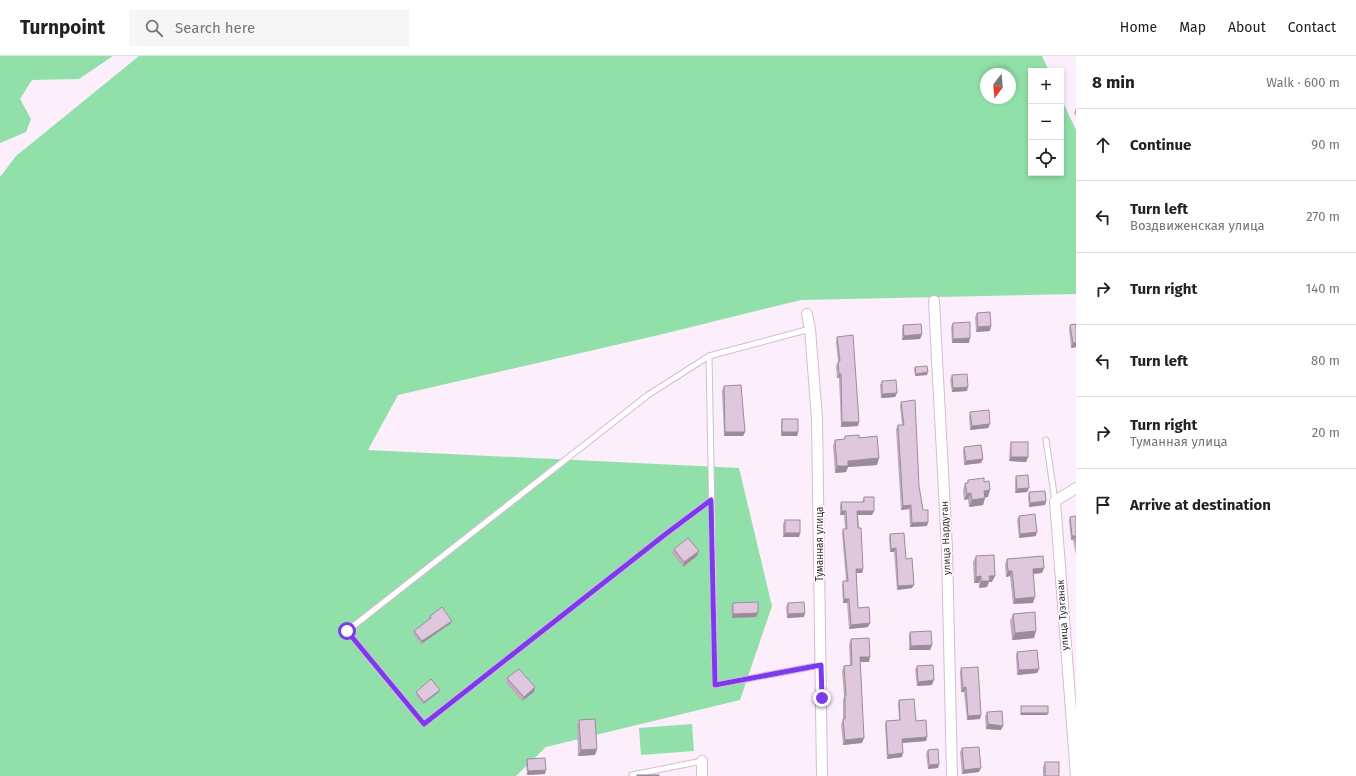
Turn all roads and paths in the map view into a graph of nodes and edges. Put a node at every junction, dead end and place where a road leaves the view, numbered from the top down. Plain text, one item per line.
1 (934, 301) dead end
2 (807, 314) dead end
3 (810, 328) junction
4 (709, 356) junction
5 (1046, 440) dead end
6 (1076, 488) edge
7 (711, 500) junction
8 (1055, 501) junction
9 (821, 665) junction
10 (702, 761) joint
11 (632, 775) dead end
12 (702, 776) edge
13 (822, 776) edge
14 (952, 776) edge
15 (1076, 776) edge

1 - 14 street, улица Нардуган
2 - 3 street, Туманная улица
3 - 4 lane
3 - 9 street, Туманная улица
4 - 7 lane
4 - 7 lane
5 - 8 lane
6 - 8 street
7 - 9 lane
8 - 15 street, улица Тузганак
9 - 13 street, Туманная улица
10 - 11 lane
10 - 12 street

